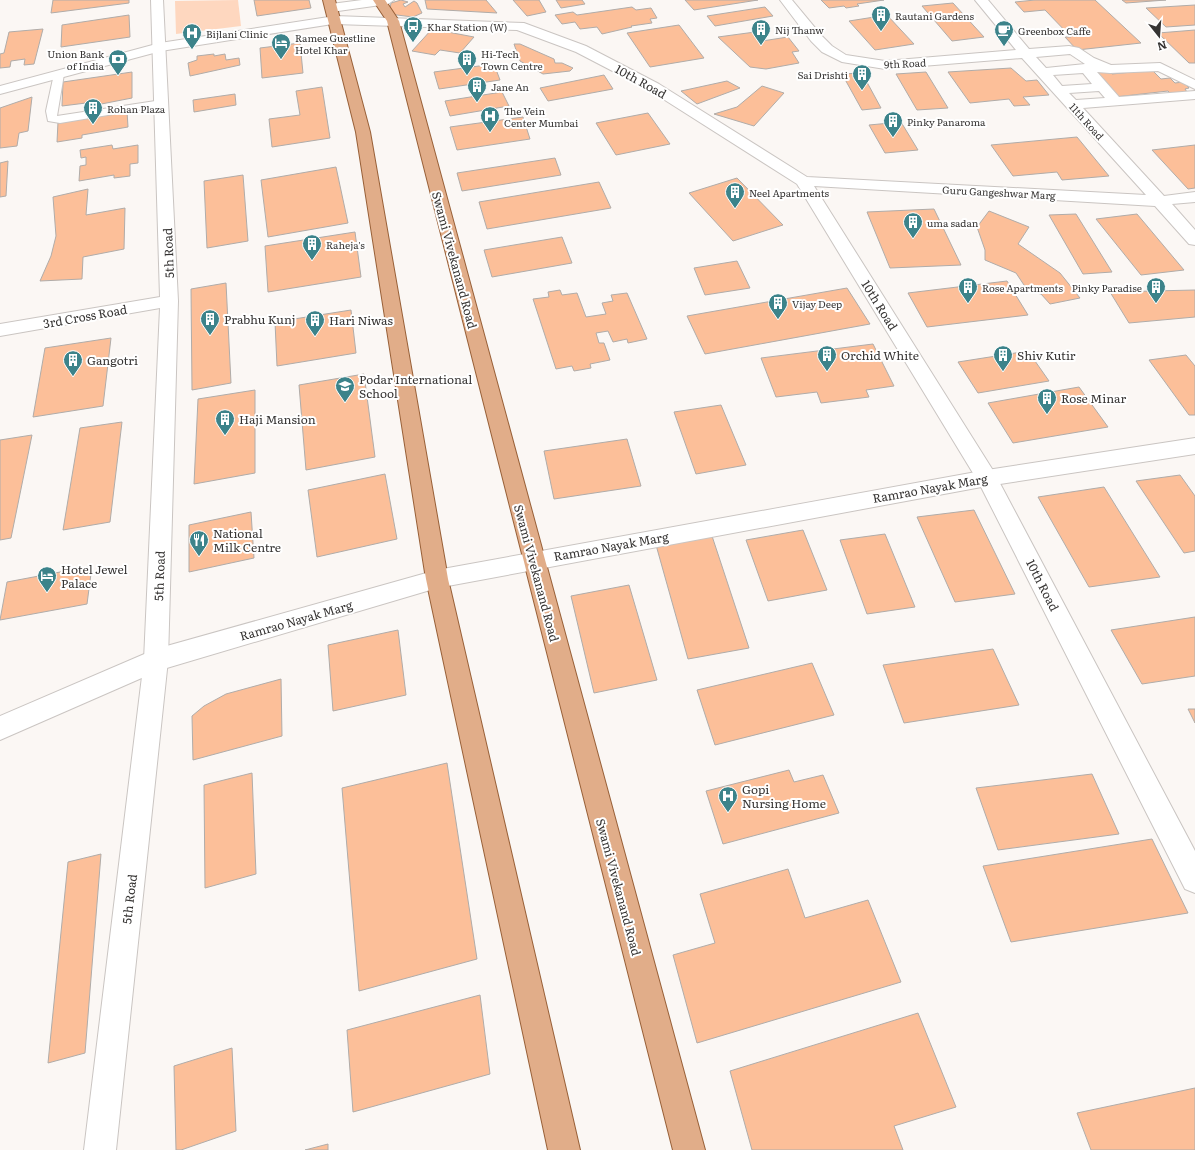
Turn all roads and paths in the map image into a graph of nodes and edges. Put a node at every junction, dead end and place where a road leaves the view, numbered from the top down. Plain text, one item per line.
1 (157, 0) edge
2 (786, 0) edge
3 (981, 0) edge
4 (382, 1) edge
5 (332, 10) edge
6 (393, 21) junction
7 (160, 47) junction
8 (1026, 54) junction
9 (1088, 64) junction
10 (1039, 69) junction
11 (59, 74) junction
12 (1195, 85) edge
13 (0, 90) edge
14 (1105, 90) junction
15 (1062, 93) junction
16 (1195, 95) edge
17 (162, 103) junction
18 (803, 181) junction
19 (1195, 197) edge
20 (1160, 201) junction
21 (1195, 240) edge
22 (169, 301) junction
23 (0, 330) edge
24 (1195, 446) edge
25 (987, 478) junction
26 (533, 560) junction
27 (437, 579) junction
28 (156, 660) junction
29 (0, 728) edge
30 (1195, 879) edge
31 (100, 1150) edge
32 (564, 1150) edge
33 (689, 1150) edge

1 - 7 street, 5th Road
2 - 8 street, 9th Road
3 - 8 street, 11th Road
4 - 5 street
4 - 6 main road, Swami Vivekanand Road
5 - 6 street, 10th Road
5 - 7 street
5 - 27 main road
6 - 18 street, 10th Road
6 - 26 main road, Swami Vivekanand Road
7 - 11 street
7 - 17 street, 5th Road
8 - 9 street, 9th Road
8 - 10 street, 11th Road
9 - 10 street
9 - 12 street
9 - 14 street, 9th Road
10 - 15 street, 11th Road
11 - 13 street
11 - 17 lane
14 - 15 street
14 - 15 street
14 - 16 street
15 - 20 street, 11th Road
17 - 22 street, 5th Road
18 - 20 street, Guru Gangeshwar Marg
18 - 25 street, 10th Road
19 - 20 street, Guru Gangeshwar Marg
20 - 21 street, 11th Road
22 - 23 street, 3rd Cross Road
22 - 28 street, 5th Road
24 - 25 street, Ramrao Nayak Marg
25 - 26 street, Ramrao Nayak Marg
25 - 30 street, 10th Road
26 - 27 street, Ramrao Nayak Marg
26 - 33 main road, Swami Vivekanand Road
27 - 28 street, Ramrao Nayak Marg
27 - 32 main road
28 - 29 street, Ramrao Nayak Marg
28 - 31 street, 5th Road

